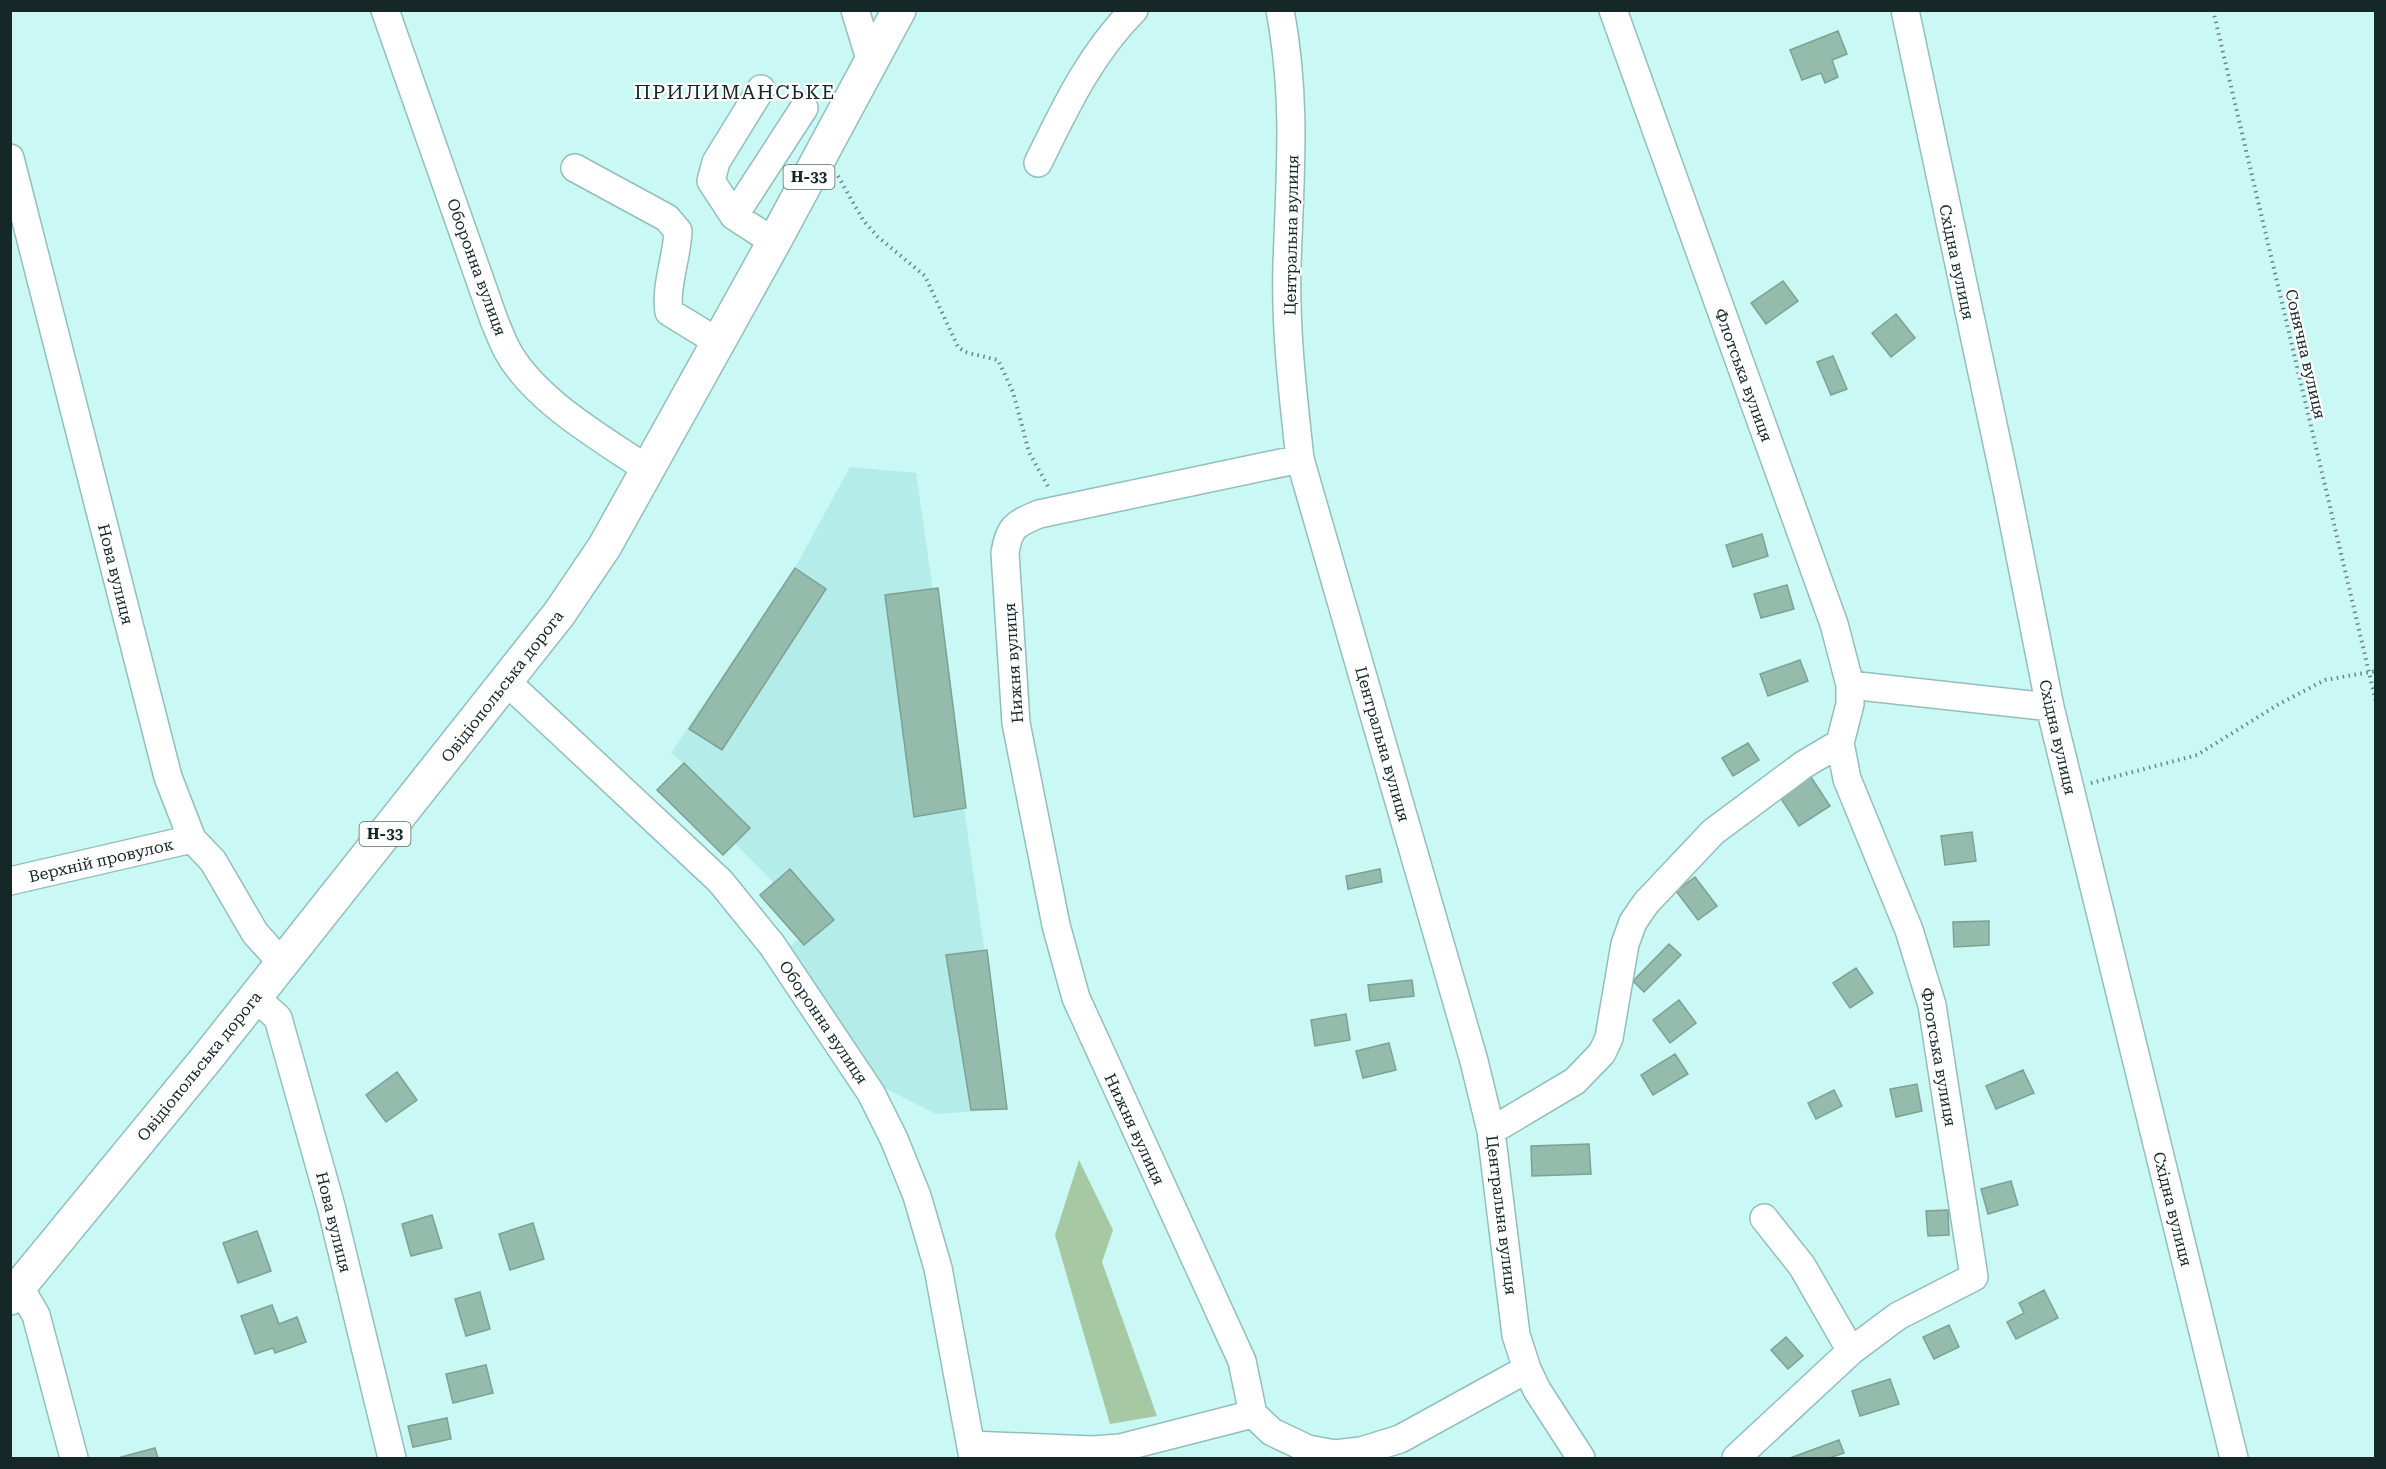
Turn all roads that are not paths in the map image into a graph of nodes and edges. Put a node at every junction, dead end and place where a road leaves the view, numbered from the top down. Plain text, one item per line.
1 (385, 10) edge
2 (855, 10) edge
3 (899, 10) edge
4 (1134, 10) edge
5 (1280, 10) edge
6 (1613, 10) edge
7 (1905, 10) edge
8 (871, 62) junction
9 (761, 89) dead end
10 (804, 108) dead end
11 (10, 158) edge
12 (1038, 163) dead end
13 (575, 168) dead end
14 (734, 216) junction
15 (774, 242) junction
16 (718, 342) junction
17 (1300, 459) junction
18 (647, 469) junction
19 (507, 682) junction
20 (1850, 685) junction
21 (2050, 707) junction
22 (1840, 743) junction
23 (192, 839) junction
24 (10, 881) edge
25 (281, 962) junction
26 (255, 996) junction
27 (1491, 1131) junction
28 (1764, 1218) dead end
29 (14, 1294) edge
30 (1851, 1352) junction
31 (1527, 1369) junction
32 (1253, 1414) junction
33 (972, 1451) edge
34 (74, 1458) edge
35 (392, 1458) edge
36 (1581, 1458) edge
37 (1736, 1458) edge
38 (2234, 1458) edge

1 - 18 street, Оборонна вулиця
2 - 8 street
3 - 8 main road, Овідіопольська дорога / Н-33
4 - 12 street
5 - 17 street, Центральна вулиця
6 - 20 street, Флотська вулиця
7 - 21 street, Східна вулиця
8 - 15 main road, Овідіопольська дорога / Н-33
9 - 14 street
10 - 14 street
11 - 23 street, Нова вулиця
13 - 16 street
14 - 15 street
15 - 16 main road, Овідіопольська дорога / Н-33
16 - 18 main road, Овідіопольська дорога / Н-33
17 - 27 street, Центральна вулиця
17 - 32 street, Нижня вулиця
18 - 19 main road, Овідіопольська дорога / Н-33
19 - 25 main road, Овідіопольська дорога / Н-33
19 - 33 street, Оборонна вулиця
20 - 21 street
20 - 22 street, Флотська вулиця
21 - 38 street, Східна вулиця
22 - 27 street
22 - 30 street, Флотська вулиця
23 - 24 street, Верхній провулок
23 - 25 street, Нова вулиця
25 - 26 main road, Овідіопольська дорога / Н-33
26 - 29 main road, Овідіопольська дорога / Н-33
26 - 35 street, Нова вулиця
27 - 31 street, Центральна вулиця
28 - 30 street
29 - 34 street
30 - 37 street
31 - 32 street
31 - 36 street, Центральна вулиця
32 - 33 street

